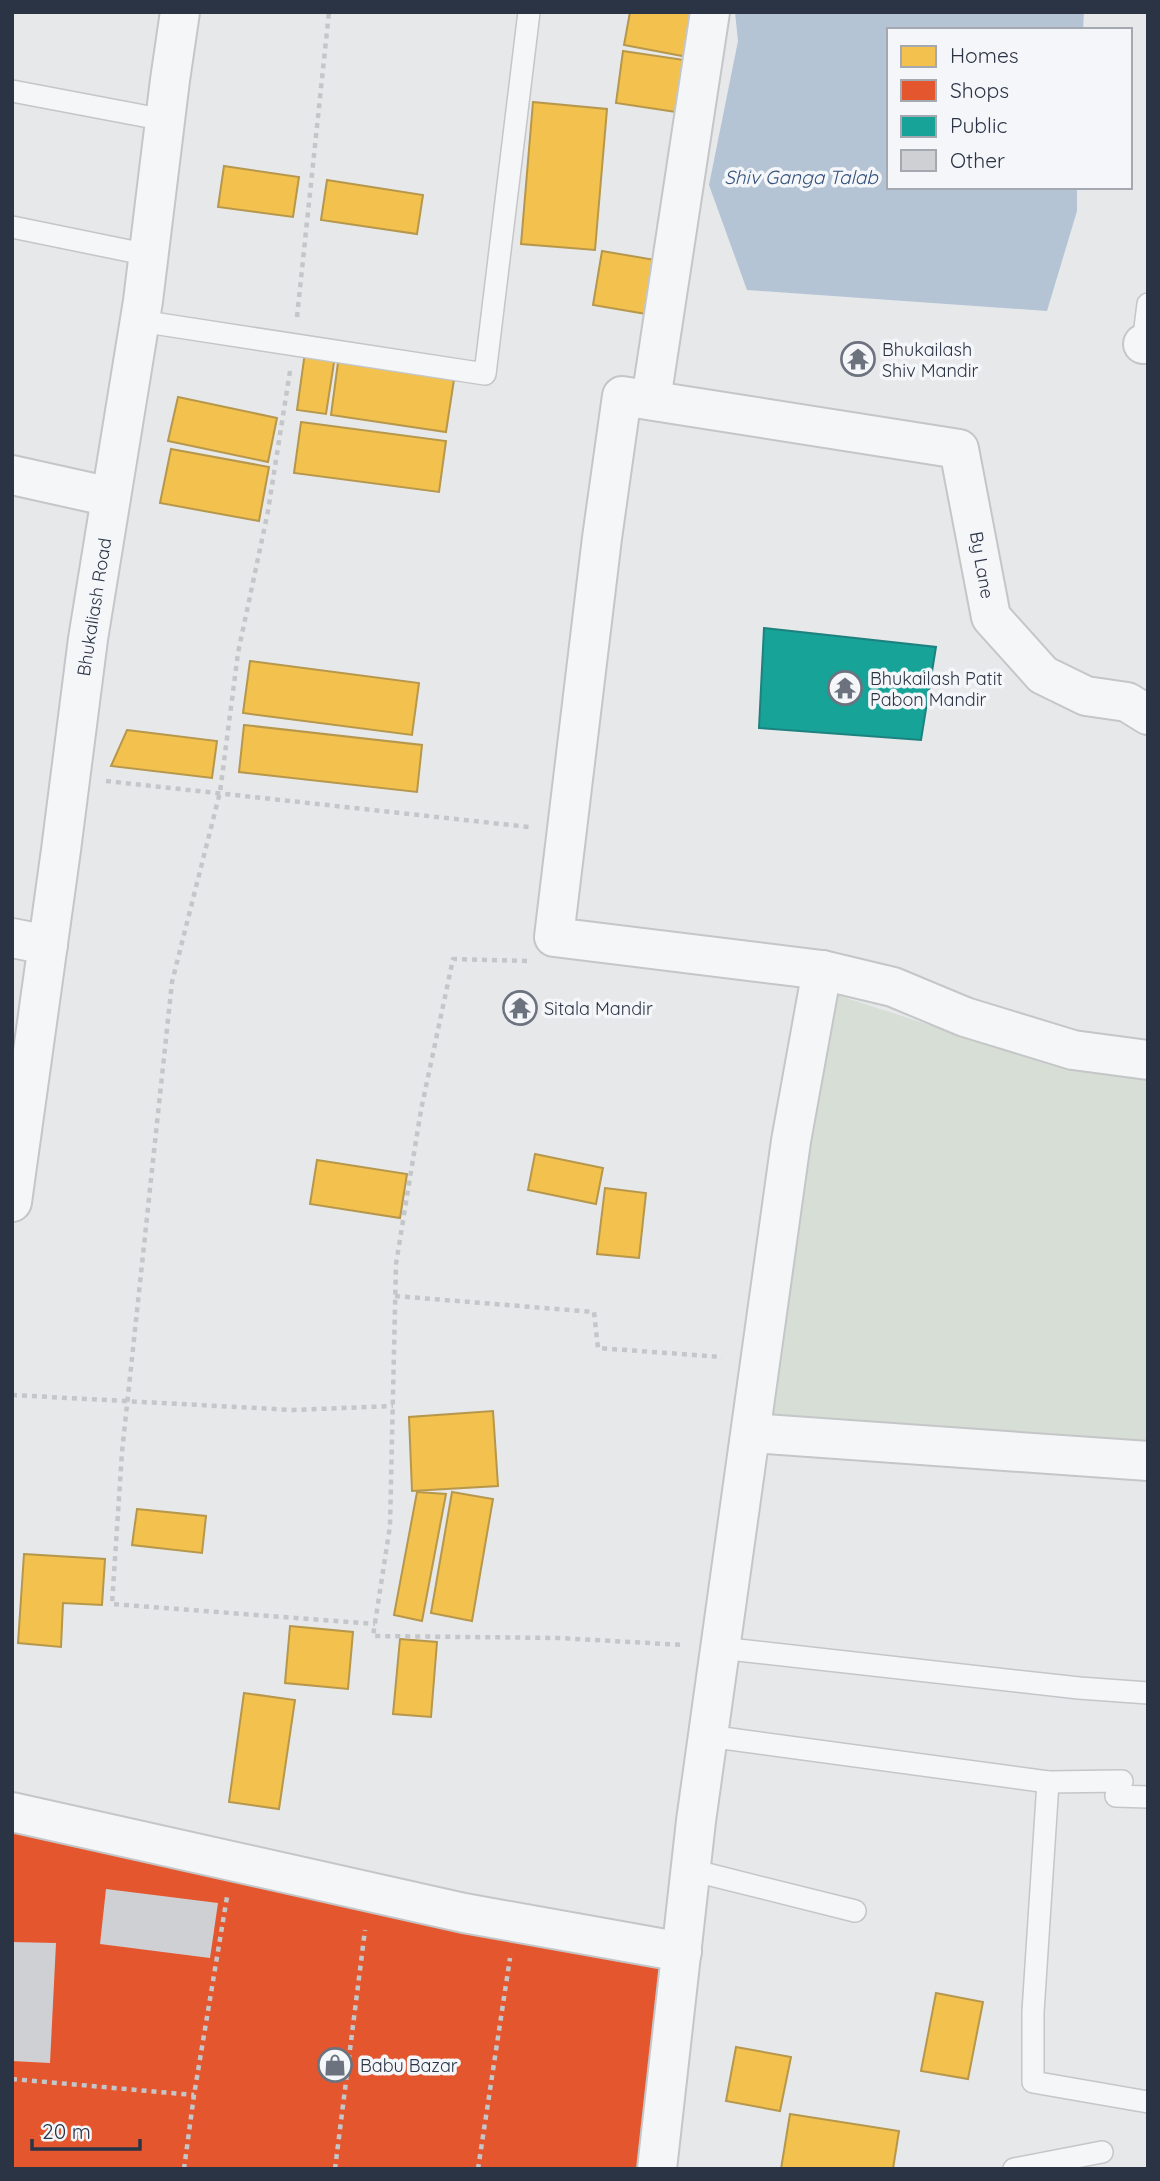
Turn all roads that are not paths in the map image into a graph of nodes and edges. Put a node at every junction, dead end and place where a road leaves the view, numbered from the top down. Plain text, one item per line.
1 (180, 12) edge
2 (529, 12) edge
3 (710, 12) edge
4 (12, 91) edge
5 (165, 120) junction
6 (12, 227) edge
7 (149, 255) junction
8 (1148, 304) edge
9 (140, 321) junction
10 (1146, 344) edge
11 (651, 400) junction
12 (12, 475) edge
13 (111, 497) junction
14 (1148, 715) edge
15 (30, 941) edge
16 (822, 970) junction
17 (1148, 1060) edge
18 (14, 1178) edge
19 (751, 1433) junction
20 (1148, 1461) edge
21 (720, 1647) junction
22 (1148, 1693) edge
23 (708, 1736) junction
24 (1048, 1782) junction
25 (1148, 1797) edge
26 (12, 1812) edge
27 (691, 1870) junction
28 (855, 1911) dead end
29 (682, 1952) junction
30 (1148, 2102) edge
31 (1102, 2152) dead end
32 (657, 2169) edge
33 (1014, 2169) edge

1 - 5 street, Bhukaliash Road
2 - 9 lane
3 - 11 street
4 - 5 lane
5 - 7 street, Bhukaliash Road
6 - 7 lane
7 - 9 street, Bhukaliash Road
8 - 10 lane
9 - 13 street, Bhukaliash Road
11 - 14 street, By Lane
11 - 16 street
12 - 13 street
13 - 15 street, Bhukaliash Road
15 - 18 street, Bhukaliash Road
16 - 17 street
16 - 19 street
19 - 20 street
19 - 21 street
21 - 22 lane
21 - 23 street
23 - 24 lane
23 - 27 street
24 - 25 lane
24 - 30 lane
26 - 29 street
27 - 28 lane
27 - 29 street
29 - 32 street
31 - 33 lane

